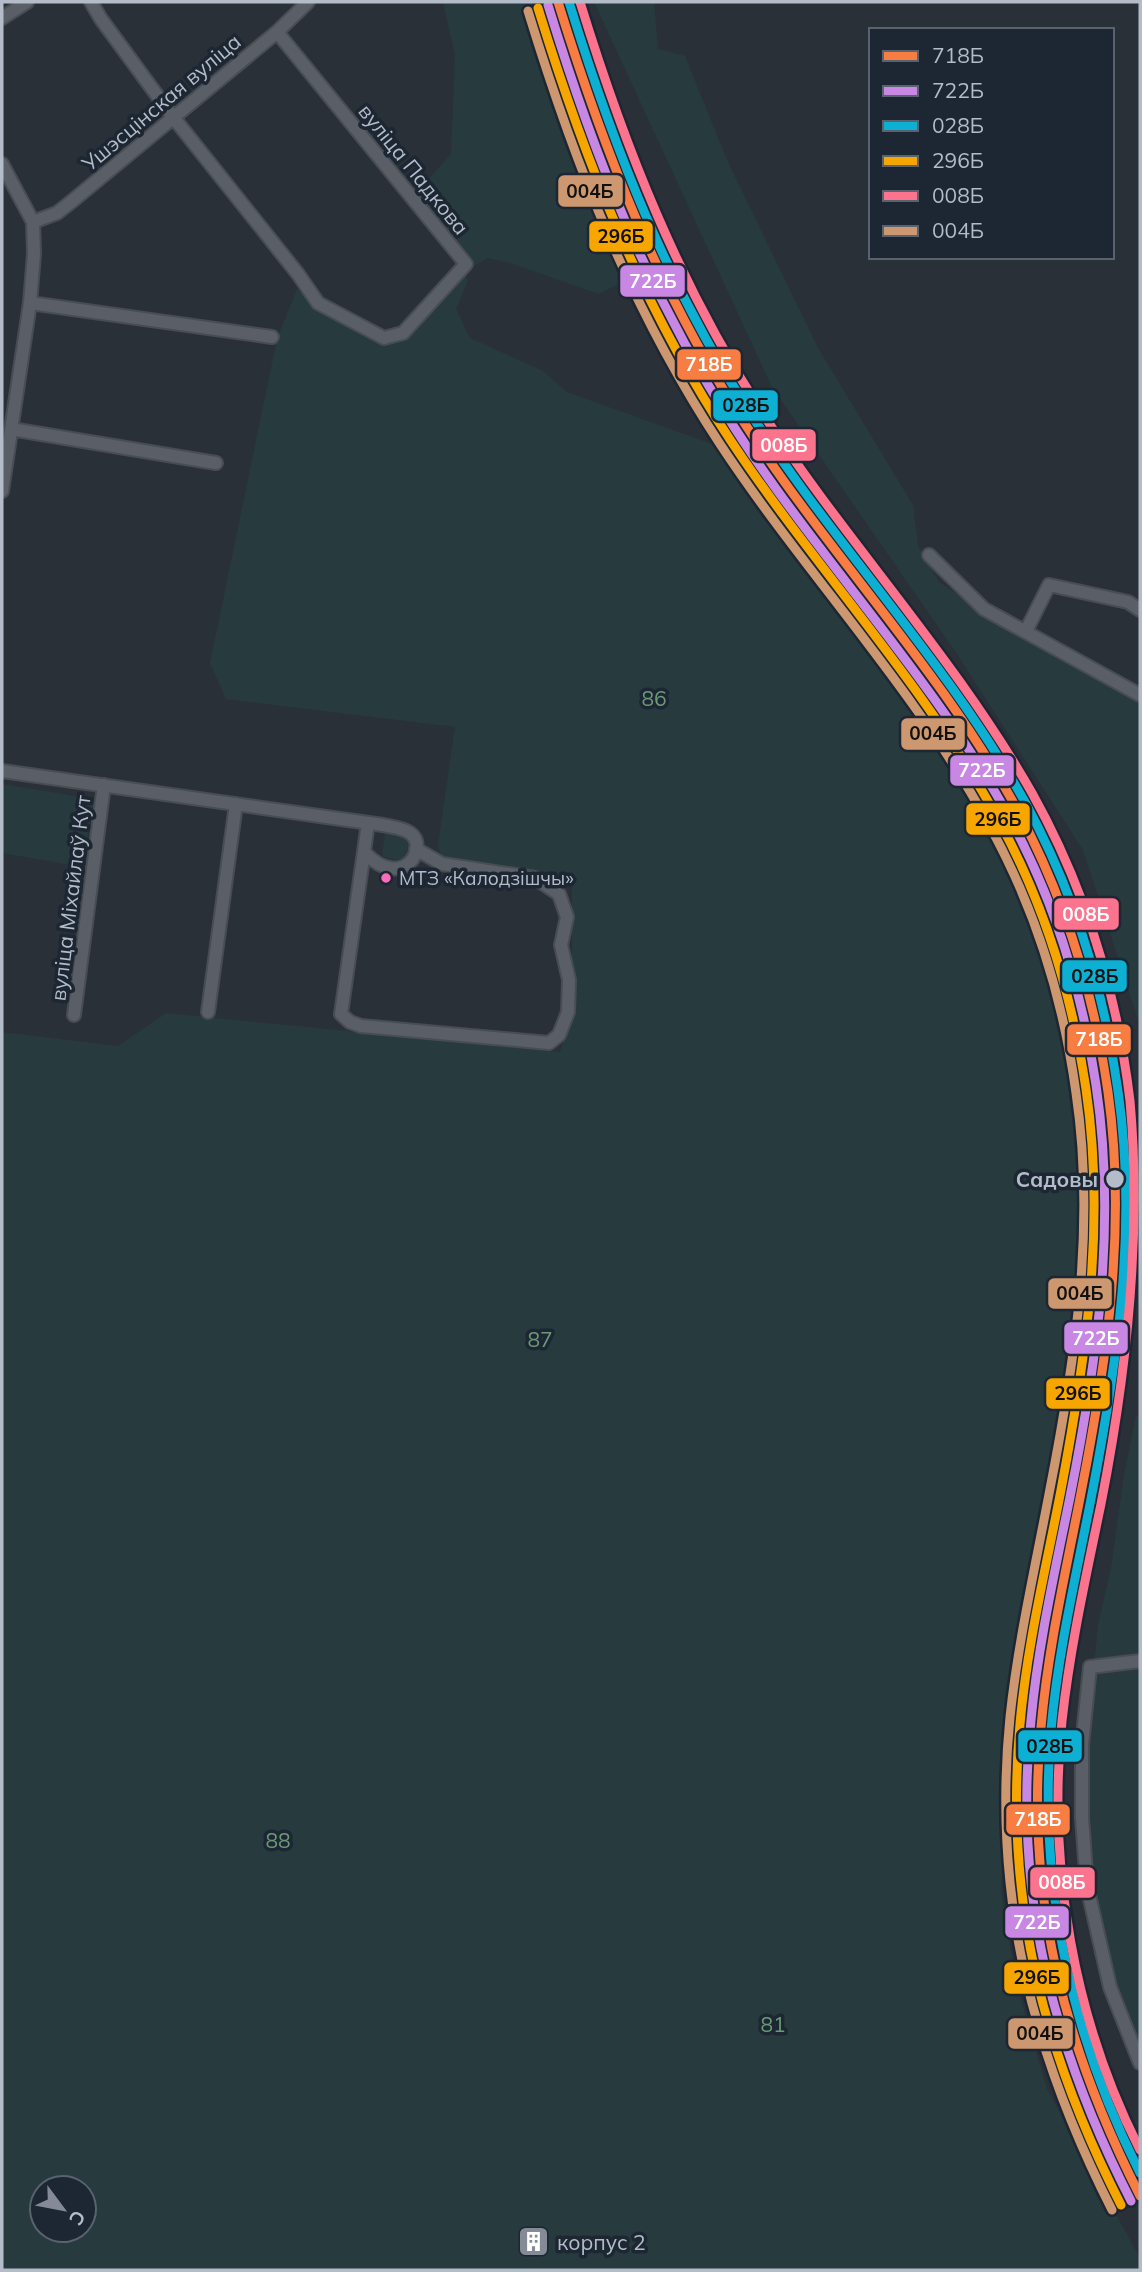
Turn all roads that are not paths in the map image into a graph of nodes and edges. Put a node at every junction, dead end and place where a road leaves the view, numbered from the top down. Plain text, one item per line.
1 (27, 2) edge
2 (91, 2) edge
3 (308, 2) edge
4 (2, 19) edge
5 (277, 32) junction
6 (173, 117) junction
7 (2, 164) edge
8 (33, 222) junction
9 (30, 303) junction
10 (272, 337) dead end
11 (11, 429) junction
12 (215, 463) dead end
13 (2, 491) edge
14 (929, 555) dead end
15 (1140, 610) edge
16 (1026, 631) junction
17 (1140, 695) edge
18 (2, 771) edge
19 (104, 785) junction
20 (236, 804) junction
21 (368, 823) junction
22 (416, 849) junction
23 (365, 853) junction
24 (208, 1012) dead end
25 (74, 1015) dead end
26 (1140, 1661) edge
27 (1140, 2063) edge

1 - 4 street
2 - 6 street
3 - 5 street, Ушэсцінская вуліца
5 - 6 street, Ушэсцінская вуліца
5 - 6 street, вуліца Падкова
6 - 8 street, Ушэсцінская вуліца
7 - 8 street
8 - 9 street
9 - 10 street
9 - 11 street
11 - 12 street
11 - 13 street
14 - 16 street
15 - 16 street
16 - 17 street
18 - 19 street, вуліца Міхайлаў Кут
19 - 20 street, вуліца Міхайлаў Кут
19 - 25 street, вуліца Міхайлаў Кут
20 - 21 street, вуліца Міхайлаў Кут
20 - 24 street
21 - 22 street, вуліца Міхайлаў Кут
21 - 23 street
22 - 23 street
22 - 23 street, вуліца Міхайлаў Кут
26 - 27 street

